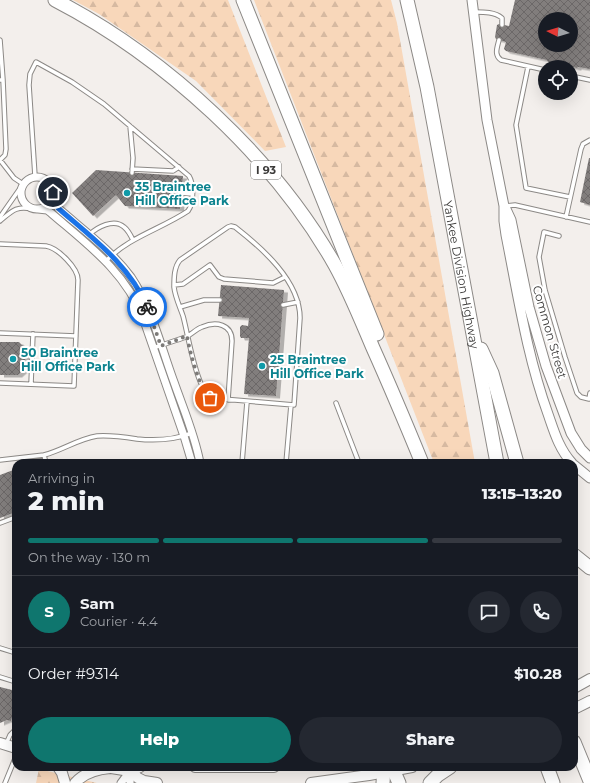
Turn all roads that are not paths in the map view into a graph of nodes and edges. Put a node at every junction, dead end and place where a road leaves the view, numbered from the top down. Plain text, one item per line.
1 (55, 0) edge
2 (243, 0) edge
3 (407, 0) edge
4 (416, 0) edge
5 (472, 0) edge
6 (473, 12) junction
7 (502, 25) dead end
8 (0, 40) edge
9 (499, 40) dead end
10 (528, 67) junction
11 (538, 69) edge
12 (578, 77) edge
13 (2, 80) edge
14 (590, 80) edge
15 (427, 86) junction
16 (130, 126) junction
17 (590, 140) edge
18 (0, 160) edge
19 (179, 167) junction
20 (35, 176) junction
21 (22, 185) junction
22 (53, 192) junction
23 (181, 193) dead end
24 (192, 194) junction
25 (570, 197) junction
26 (504, 206) junction
27 (35, 209) junction
28 (0, 217) edge
29 (566, 217) junction
30 (0, 221) edge
31 (590, 222) edge
32 (89, 235) junction
33 (559, 236) dead end
34 (133, 240) junction
35 (84, 241) junction
36 (0, 244) edge
37 (111, 255) junction
38 (106, 261) junction
39 (285, 277) junction
40 (174, 286) junction
41 (220, 300) dead end
42 (298, 302) junction
43 (283, 305) dead end
44 (180, 307) junction
45 (473, 332) junction
46 (0, 333) edge
47 (34, 334) junction
48 (76, 336) junction
49 (187, 336) junction
50 (161, 346) junction
51 (153, 348) junction
52 (0, 383) edge
53 (32, 384) junction
54 (590, 393) edge
55 (228, 400) junction
56 (247, 402) junction
57 (336, 404) dead end
58 (290, 405) junction
59 (398, 406) junction
60 (192, 433) junction
61 (184, 436) junction
62 (44, 455) junction
63 (590, 458) edge
64 (45, 459) edge
65 (191, 459) edge
66 (199, 459) edge
67 (242, 459) edge
68 (286, 459) edge
69 (357, 459) edge
70 (420, 459) edge
71 (496, 459) edge
72 (516, 459) edge
73 (569, 459) edge
74 (0, 460) edge
75 (578, 468) edge
76 (590, 478) edge
77 (12, 519) edge
78 (0, 524) edge
79 (578, 558) edge
80 (590, 568) edge
81 (0, 648) edge
82 (12, 652) edge
83 (0, 677) edge
84 (590, 679) edge
85 (12, 681) edge
86 (578, 686) edge
87 (590, 701) edge
88 (578, 707) edge
89 (12, 733) edge
90 (3, 744) edge
91 (578, 749) edge
92 (578, 751) edge
93 (12, 766) edge
94 (590, 770) edge
95 (61, 771) edge
96 (95, 771) edge
97 (130, 771) edge
98 (131, 771) edge
99 (133, 771) edge
100 (399, 771) edge
101 (444, 771) edge
102 (548, 771) edge
103 (389, 774) edge
104 (590, 781) edge
105 (5, 783) edge
106 (65, 783) edge
107 (75, 783) edge
108 (121, 783) edge
109 (130, 783) edge
110 (157, 783) edge
111 (311, 783) edge
112 (430, 783) edge
113 (553, 783) edge

1 - 59 highway, I 93
2 - 59 highway
3 - 15 highway
4 - 15 highway
5 - 6 street, Common Street
6 - 7 lane
6 - 26 street, Common Street
8 - 13 lane
9 - 10 lane
10 - 11 lane
10 - 25 lane
12 - 14 lane
13 - 18 lane
15 - 45 highway, Yankee Division Highway
16 - 19 lane
16 - 19 lane
16 - 20 lane
17 - 25 lane
18 - 21 lane
19 - 24 lane
20 - 21 street
20 - 22 street
21 - 27 street
21 - 28 lane
22 - 27 street
22 - 32 street
23 - 24 lane
24 - 34 lane
25 - 29 lane
26 - 29 lane
26 - 63 street, Common Street
26 - 73 street, Common Street
27 - 30 lane
27 - 35 street
29 - 31 lane
32 - 34 lane
32 - 35 lane
32 - 37 street
33 - 54 lane
34 - 37 lane
35 - 38 street
36 - 48 lane
37 - 38 lane
37 - 50 street
38 - 51 street
39 - 40 lane
39 - 40 lane
39 - 42 lane
40 - 44 lane
41 - 44 lane
42 - 43 lane
42 - 58 lane
44 - 49 lane
45 - 71 highway, Yankee Division Highway
45 - 72 highway
46 - 47 lane
47 - 48 lane
47 - 53 lane
48 - 53 lane
49 - 50 lane
49 - 55 lane
49 - 55 lane
50 - 51 lane
50 - 60 street
51 - 61 street
52 - 53 lane
55 - 56 lane
56 - 58 lane
56 - 67 lane
57 - 69 lane
58 - 68 lane
59 - 70 highway, I 93
60 - 61 lane
60 - 66 street
61 - 62 lane
61 - 65 street
62 - 64 lane
62 - 74 lane
75 - 76 street, Common Street
77 - 78 lane
79 - 80 highway
81 - 82 lane
83 - 85 lane
84 - 86 main road
87 - 88 main road
89 - 90 lane
91 - 94 highway
92 - 104 highway
93 - 105 lane
95 - 106 main road
96 - 107 main road
97 - 108 street
98 - 109 street
99 - 110 main road
100 - 103 main road
101 - 112 highway
102 - 113 highway
103 - 111 main road

